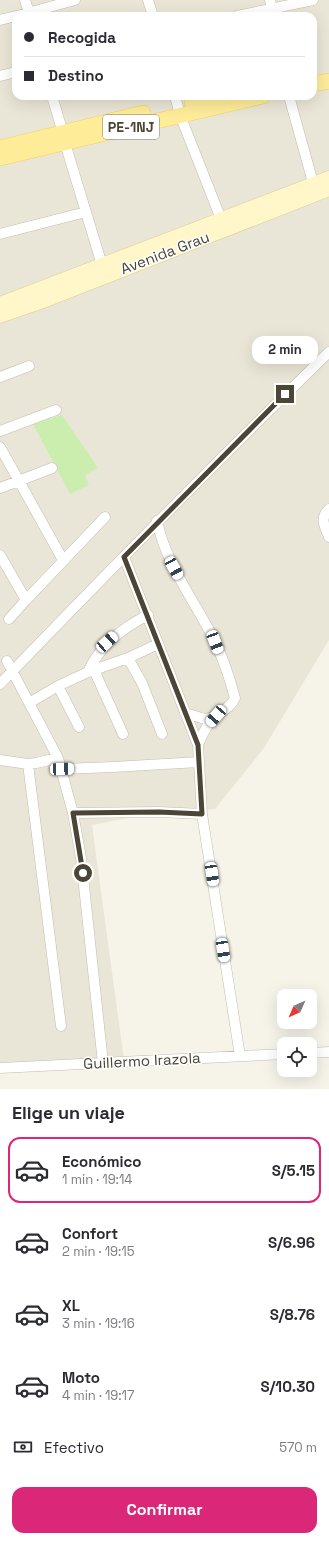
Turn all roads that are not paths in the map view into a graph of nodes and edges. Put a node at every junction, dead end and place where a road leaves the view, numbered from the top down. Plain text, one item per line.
1 (25, 0) edge
2 (74, 0) edge
3 (148, 0) edge
4 (313, 0) edge
5 (272, 8) edge
6 (28, 12) edge
7 (38, 12) edge
8 (151, 12) edge
9 (254, 12) edge
10 (12, 17) edge
11 (0, 20) edge
12 (329, 70) edge
13 (12, 73) edge
14 (317, 73) edge
15 (0, 76) edge
16 (329, 81) edge
17 (317, 83) edge
18 (53, 100) edge
19 (199, 100) edge
20 (225, 100) edge
21 (290, 100) edge
22 (178, 105) edge
23 (64, 138) junction
24 (0, 148) edge
25 (0, 158) edge
26 (329, 178) edge
27 (319, 189) edge
28 (86, 212) junction
29 (223, 224) junction
30 (0, 234) edge
31 (102, 265) junction
32 (0, 304) edge
33 (0, 316) edge
34 (329, 352) edge
35 (29, 366) dead end
36 (0, 378) edge
37 (56, 410) dead end
38 (0, 431) edge
39 (0, 447) edge
40 (52, 468) dead end
41 (18, 482) junction
42 (0, 488) edge
43 (329, 509) edge
44 (105, 517) dead end
45 (158, 521) junction
46 (329, 537) edge
47 (0, 556) edge
48 (124, 557) junction
49 (64, 560) junction
50 (26, 600) junction
51 (148, 615) junction
52 (9, 619) dead end
53 (158, 644) junction
54 (3, 657) edge
55 (128, 658) junction
56 (13, 671) junction
57 (91, 671) junction
58 (0, 684) edge
59 (58, 686) junction
60 (29, 702) junction
61 (185, 714) junction
62 (216, 716) junction
63 (79, 727) dead end
64 (123, 734) dead end
65 (162, 734) dead end
66 (198, 745) junction
67 (58, 758) junction
68 (0, 760) edge
69 (199, 762) junction
70 (28, 764) junction
71 (62, 769) junction
72 (73, 813) junction
73 (202, 814) junction
74 (61, 1026) dead end
75 (329, 1052) edge
76 (317, 1053) edge
77 (277, 1054) edge
78 (240, 1056) junction
79 (103, 1063) junction
80 (0, 1068) edge

1 - 6 street
2 - 7 street
3 - 8 street
4 - 5 street
5 - 9 street
10 - 11 street
12 - 14 main road
13 - 15 street
16 - 17 main road
18 - 23 street
19 - 22 main road, PE-1NJ
20 - 22 main road, PE-1NJ
21 - 27 street
22 - 23 main road, PE-1NJ
22 - 29 street
23 - 24 main road, PE-1NJ
23 - 25 main road, PE-1NJ
23 - 28 street
26 - 27 street, Avenida Grau
27 - 29 street, Avenida Grau
28 - 30 street
28 - 31 street
29 - 31 street, Avenida Grau
29 - 33 street, Avenida Grau
31 - 32 street, Avenida Grau
34 - 45 street
35 - 36 street
37 - 38 street
39 - 41 street
40 - 41 street
41 - 42 street
41 - 49 street
43 - 46 street
44 - 49 street
45 - 48 street
45 - 62 street
47 - 50 street
48 - 51 street
48 - 56 street
49 - 50 street
50 - 52 street
51 - 53 street
51 - 57 street
53 - 55 street
53 - 61 street
54 - 56 street
55 - 57 street
55 - 65 street
56 - 58 street
56 - 60 street
57 - 59 street
57 - 64 street
59 - 60 street
59 - 63 street
60 - 67 street
61 - 62 street
61 - 66 street
62 - 66 street
66 - 69 street
67 - 70 street
67 - 71 street
68 - 70 street
69 - 71 street
69 - 73 street
70 - 74 street
71 - 72 street
72 - 73 street
72 - 79 street
73 - 78 street
75 - 76 street
77 - 78 street, Guillermo Irazola
78 - 79 street, Guillermo Irazola
79 - 80 street, Guillermo Irazola

